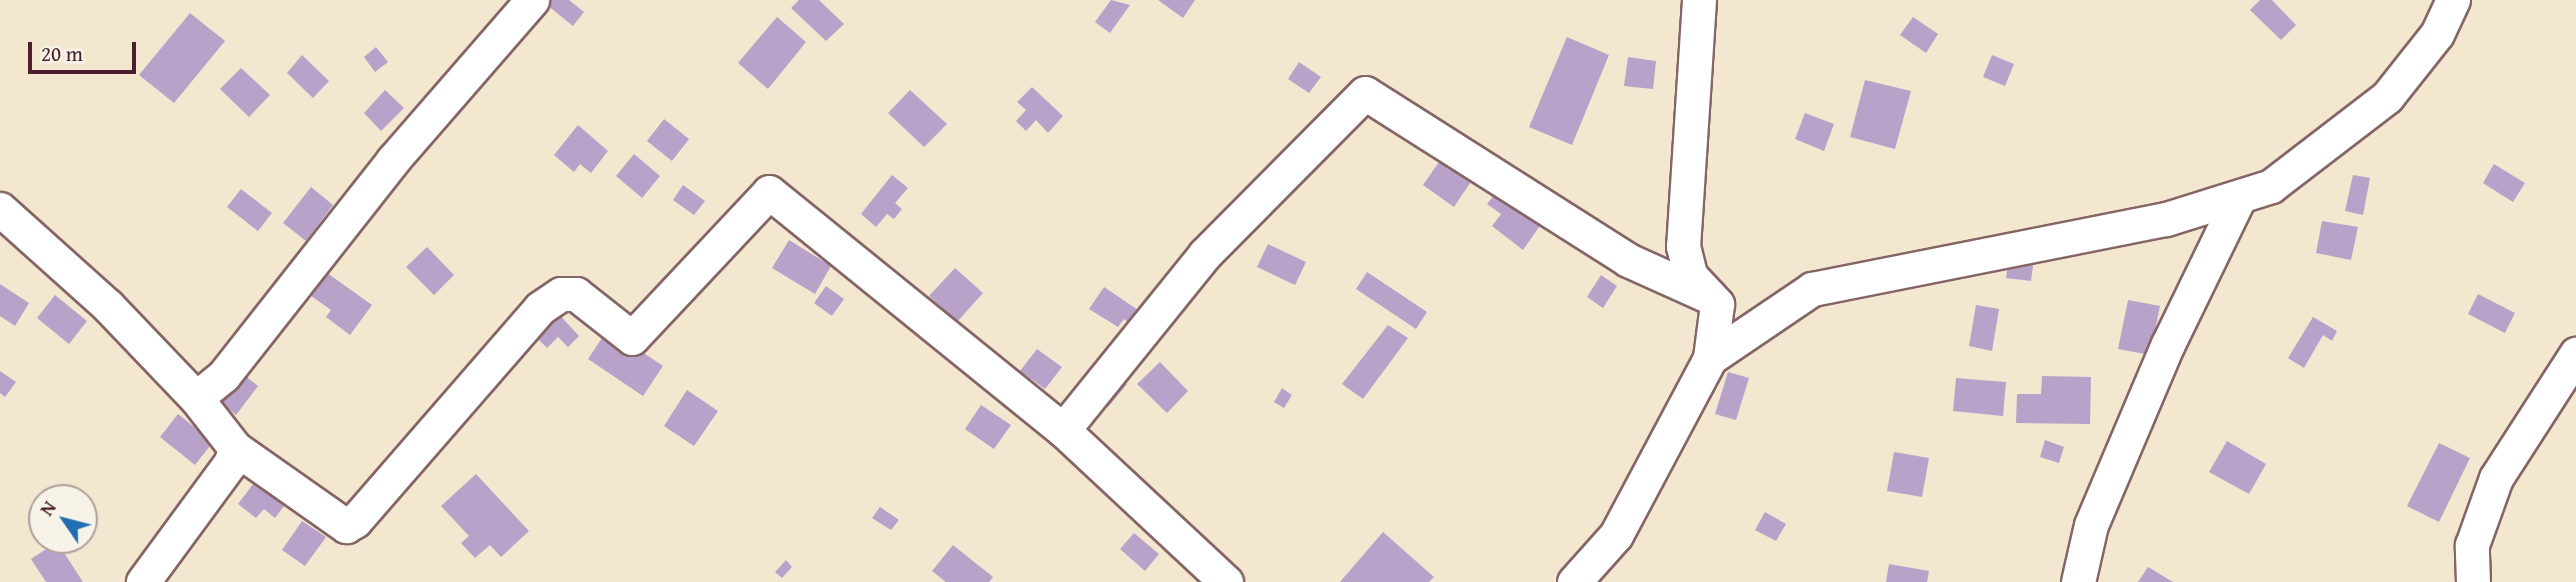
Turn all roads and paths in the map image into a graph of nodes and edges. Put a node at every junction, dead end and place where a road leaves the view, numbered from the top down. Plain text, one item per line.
1 (532, 0) edge
2 (1699, 0) edge
3 (2453, 0) edge
4 (2238, 200) junction
5 (0, 209) edge
6 (1710, 297) junction
7 (2576, 354) edge
8 (1710, 358) junction
9 (196, 398) junction
10 (1063, 430) junction
11 (235, 448) junction
12 (143, 582) edge
13 (1226, 582) edge
14 (1574, 582) edge
15 (2078, 582) edge
16 (2473, 582) edge

1 - 9 street
2 - 6 street
3 - 4 street
4 - 8 street
4 - 15 street
5 - 9 street
6 - 8 street
6 - 10 street
7 - 16 street
8 - 14 street
9 - 11 street
10 - 11 street
10 - 13 street
11 - 12 street

